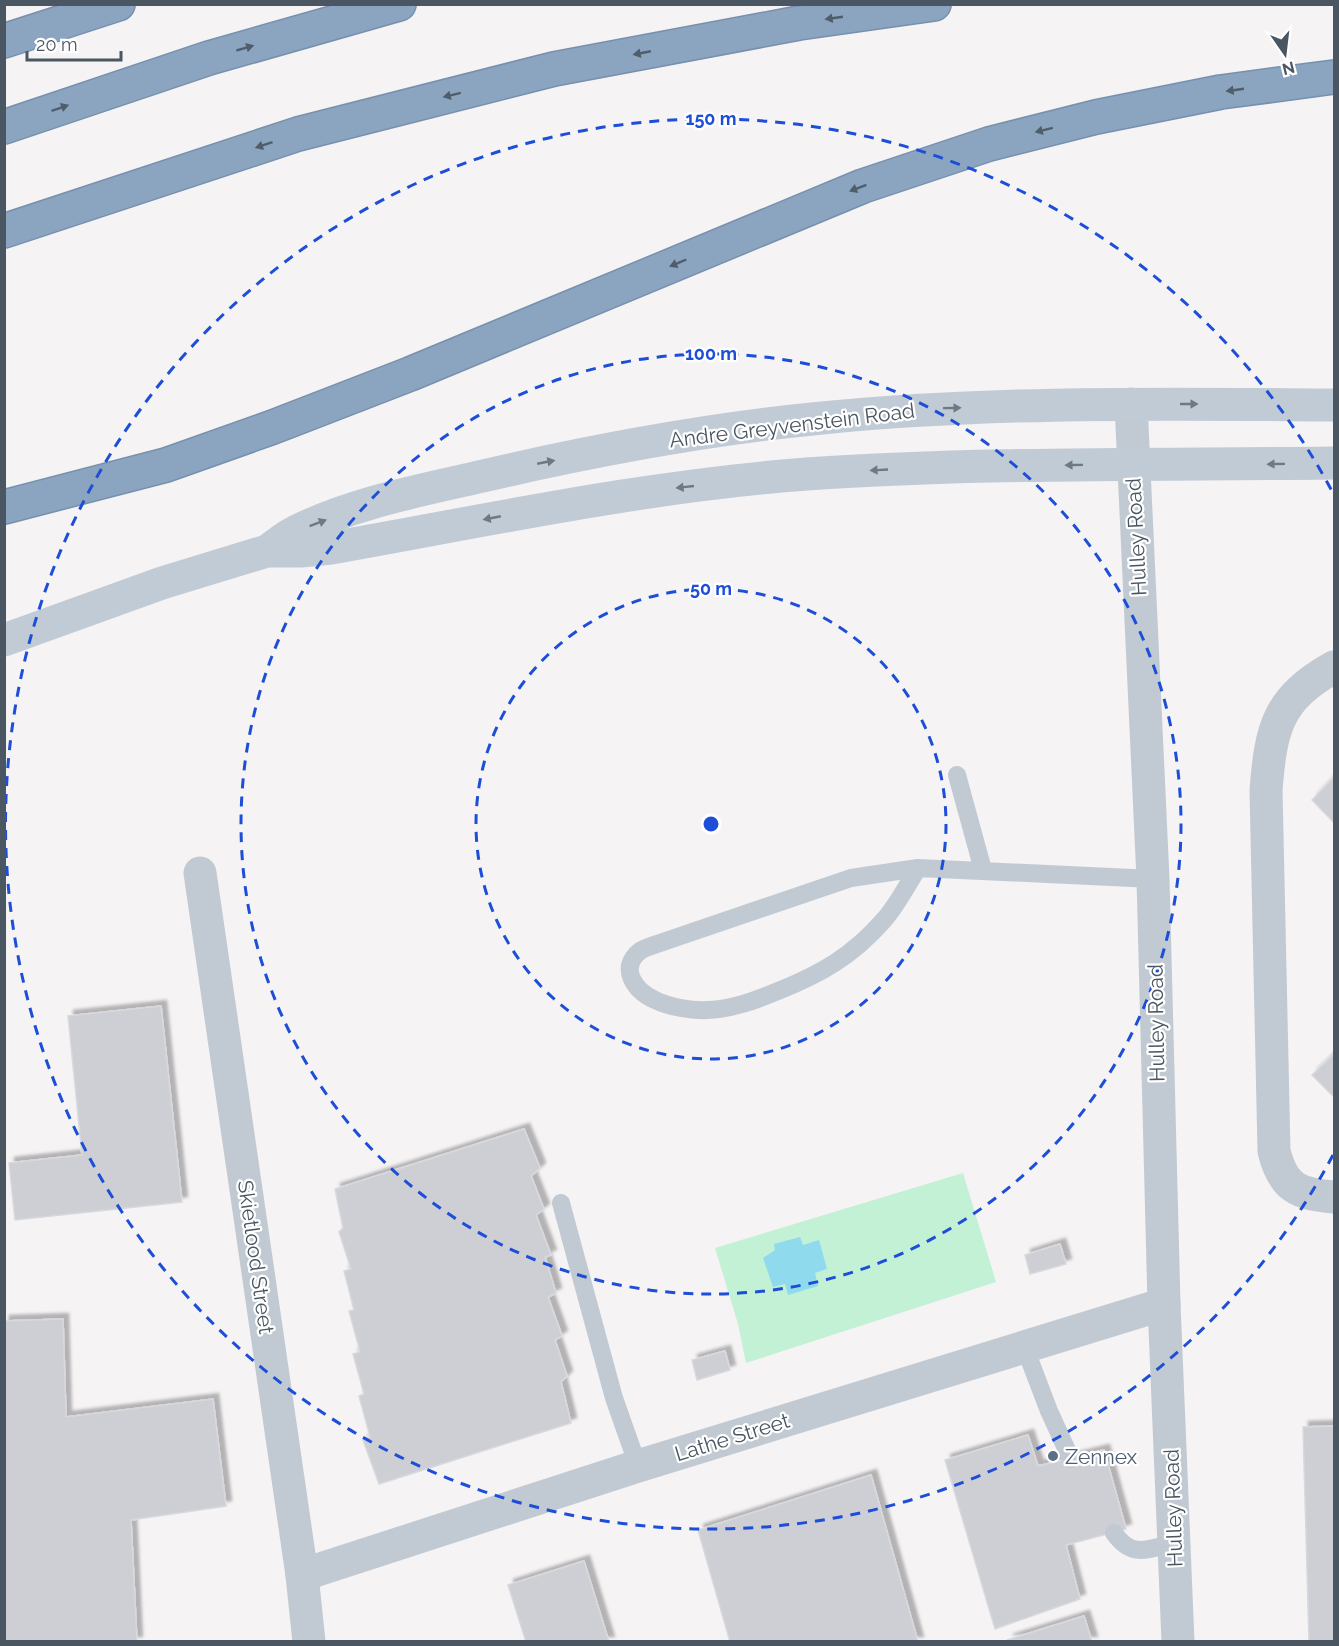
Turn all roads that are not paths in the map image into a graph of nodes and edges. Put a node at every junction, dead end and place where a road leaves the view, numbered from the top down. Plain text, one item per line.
1 (59, 4) edge
2 (118, 4) edge
3 (399, 4) edge
4 (934, 4) edge
5 (4, 20) edge
6 (4, 41) edge
7 (1335, 77) edge
8 (4, 127) edge
9 (4, 231) edge
10 (1131, 404) junction
11 (1335, 405) edge
12 (1335, 463) edge
13 (1132, 465) junction
14 (11, 506) edge
15 (267, 551) junction
16 (4, 640) edge
17 (1335, 667) edge
18 (957, 775) dead end
19 (918, 868) junction
20 (982, 870) junction
21 (200, 873) dead end
22 (1153, 879) junction
23 (1335, 1197) edge
24 (561, 1203) dead end
25 (1164, 1304) junction
26 (1024, 1348) junction
27 (1071, 1459) dead end
28 (638, 1466) junction
29 (1114, 1533) dead end
30 (1174, 1543) junction
31 (302, 1575) junction
32 (309, 1641) edge
33 (1178, 1641) edge

1 - 5 highway
2 - 6 highway
8 -> 3 highway
4 -> 9 highway
7 -> 14 highway
10 -> 11 main road, Andre Greyvenstein Road
10 - 13 street, Hulley Road
15 -> 10 main road, Andre Greyvenstein Road
12 -> 13 main road, Andre Greyvenstein Road
13 -> 15 main road, Andre Greyvenstein Road
13 - 22 street, Hulley Road
15 - 16 main road, Andre Greyvenstein Road
17 - 23 street
18 - 20 lane
19 - 19 lane
19 - 20 lane
20 - 22 lane
21 - 31 street, Skietlood Street
22 - 25 street, Hulley Road
24 - 28 lane
25 - 26 street, Lathe Street
25 - 30 street, Hulley Road
26 - 27 lane
26 - 28 street, Lathe Street
28 - 31 street, Lathe Street
29 - 30 lane
30 - 33 street, Hulley Road
31 - 32 street, Skietlood Street

